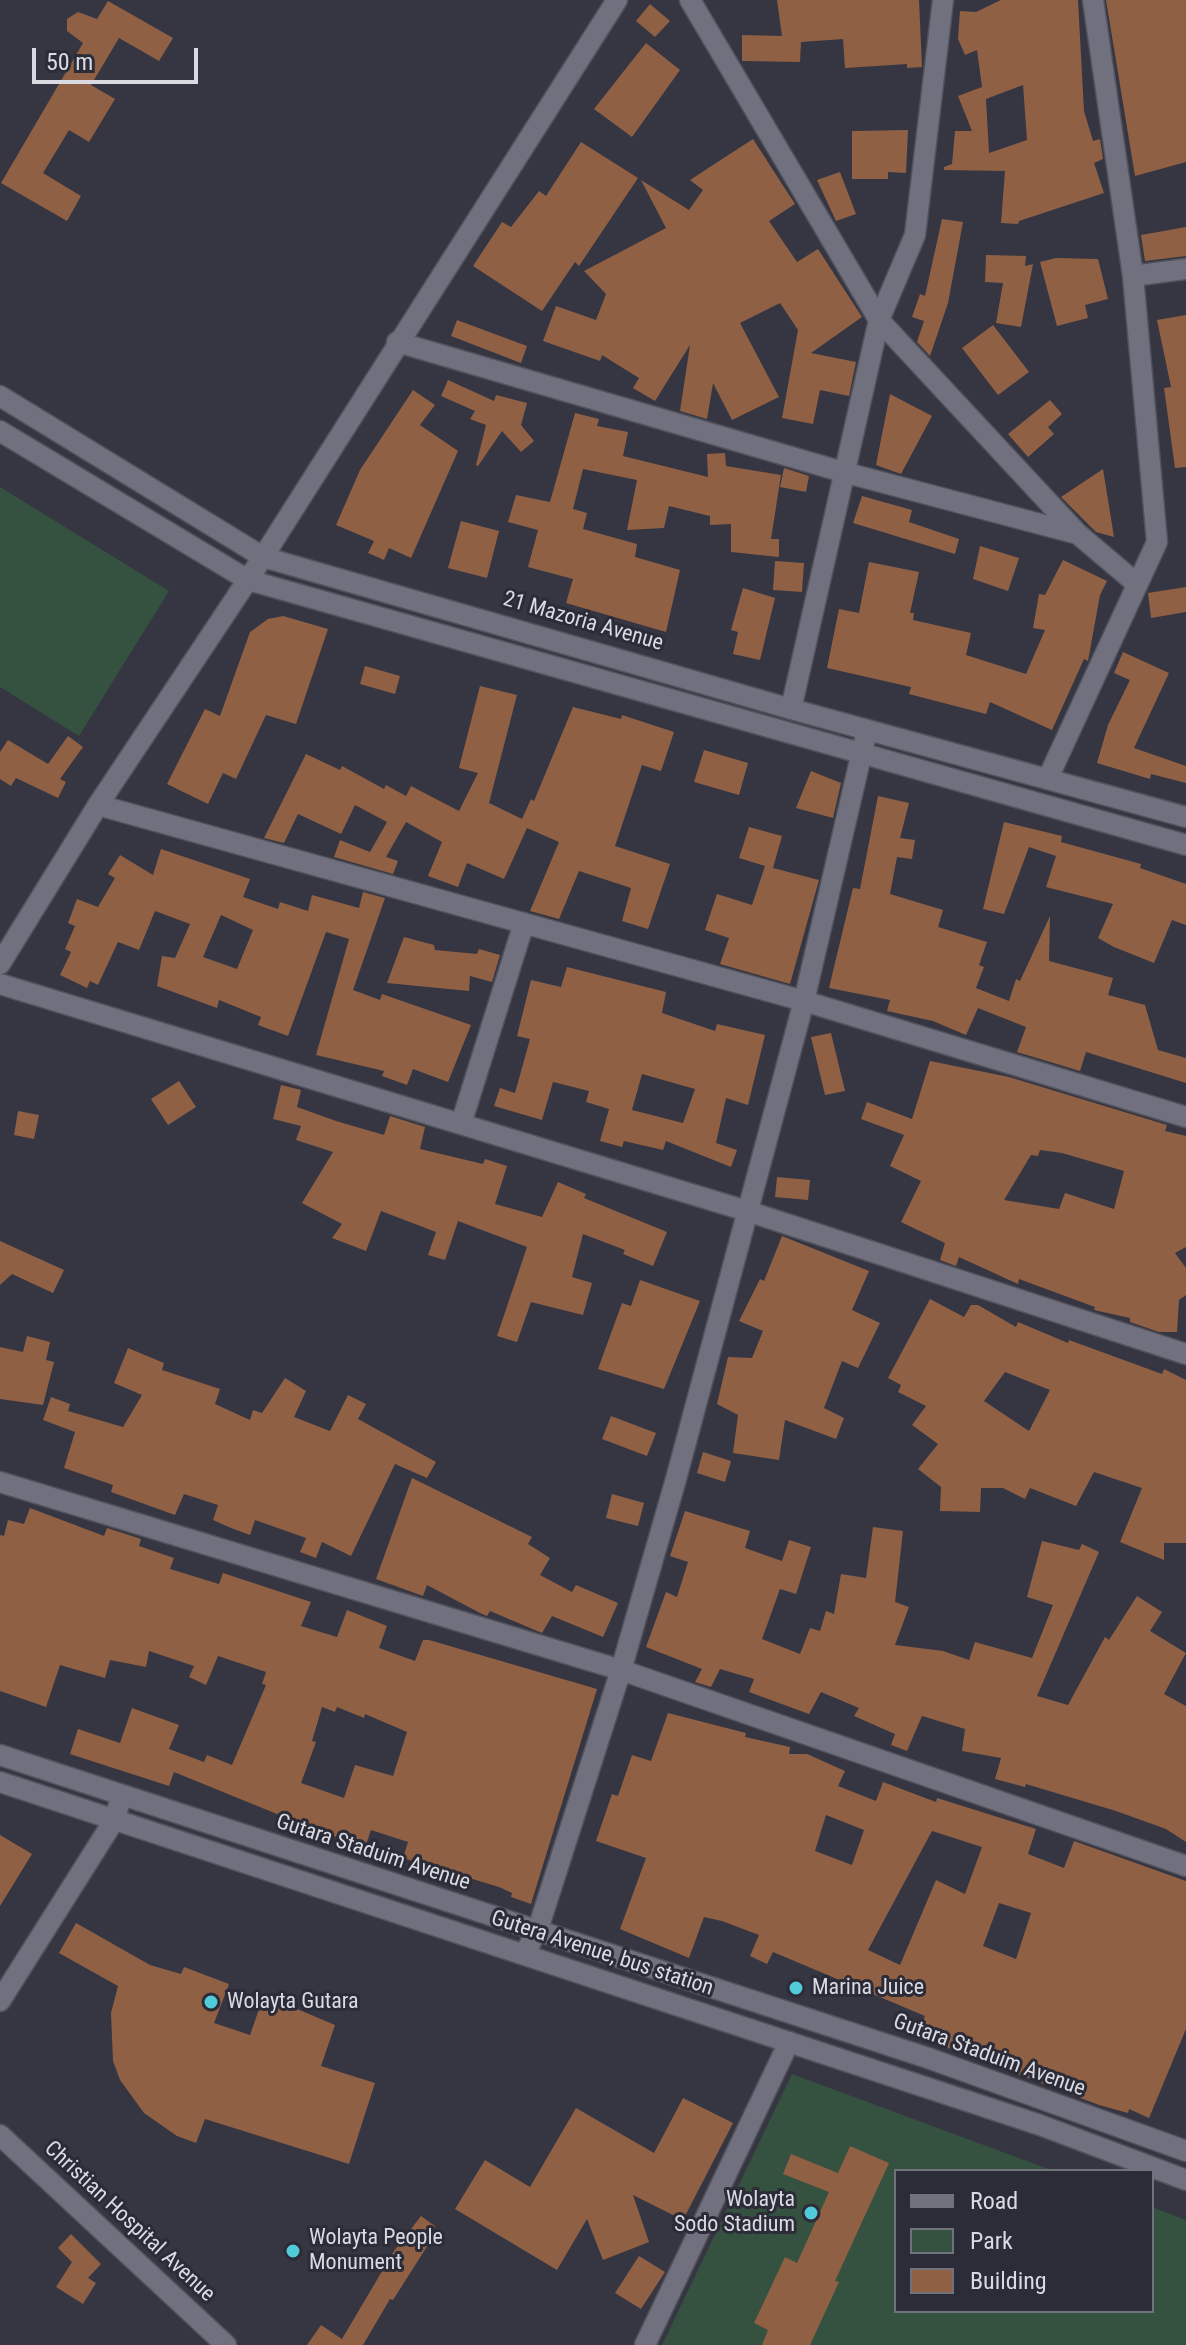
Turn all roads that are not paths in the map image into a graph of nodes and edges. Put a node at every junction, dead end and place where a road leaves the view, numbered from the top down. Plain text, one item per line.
1 (617, 0) edge
2 (690, 0) edge
3 (943, 0) edge
4 (1093, 0) edge
5 (1186, 269) edge
6 (1133, 276) junction
7 (879, 320) junction
8 (397, 342) junction
9 (0, 396) edge
10 (0, 431) edge
11 (843, 472) junction
12 (1078, 534) junction
13 (263, 557) junction
14 (248, 580) junction
15 (1137, 584) junction
16 (791, 709) junction
17 (867, 730) junction
18 (862, 754) junction
19 (1048, 778) junction
20 (98, 805) junction
21 (1186, 817) edge
22 (1186, 845) edge
23 (524, 923) junction
24 (0, 964) edge
25 (0, 984) edge
26 (804, 1001) junction
27 (1186, 1117) edge
28 (461, 1124) junction
29 (747, 1211) junction
30 (1186, 1354) edge
31 (0, 1482) edge
32 (621, 1670) junction
33 (0, 1755) edge
34 (0, 1782) edge
35 (122, 1796) junction
36 (113, 1822) junction
37 (1186, 1866) edge
38 (538, 1929) junction
39 (525, 1953) junction
40 (0, 2001) edge
41 (789, 2042) junction
42 (0, 2135) edge
43 (1186, 2151) edge
44 (1186, 2180) edge
45 (226, 2345) edge
46 (645, 2345) edge

1 - 8 street
2 - 7 street
3 - 7 street
4 - 6 street
5 - 6 street
6 - 15 street
7 - 11 street
7 - 12 street
8 - 11 street
8 - 13 street
9 - 13 street, 21 Mazoria Avenue
10 - 14 street
11 - 12 street
11 - 16 street
12 - 15 street
13 - 14 street
13 - 16 street, 21 Mazoria Avenue
14 - 18 street
14 - 20 street
15 - 19 street
16 - 17 street, 21 Mazoria Avenue
17 - 18 street
17 - 19 street, 21 Mazoria Avenue
18 - 22 street
18 - 26 street
19 - 21 street, 21 Mazoria Avenue
20 - 23 street
20 - 24 street
23 - 26 street
23 - 28 street
25 - 28 street
26 - 27 street
26 - 29 street
28 - 29 street
29 - 30 street
29 - 32 street
31 - 32 street
32 - 37 street
32 - 38 street
33 - 35 street, Gutara Staduim Avenue
34 - 36 street, Gutera Avenue, bus station
35 - 36 street
35 - 38 street, Gutara Staduim Avenue
36 - 39 street, Gutera Avenue, bus station
36 - 40 street
38 - 39 street
38 - 43 street, Gutara Staduim Avenue
39 - 41 street, Gutera Avenue, bus station
41 - 44 street, Gutera Avenue, bus station
41 - 46 street
42 - 45 street, Christian Hospital Avenue

